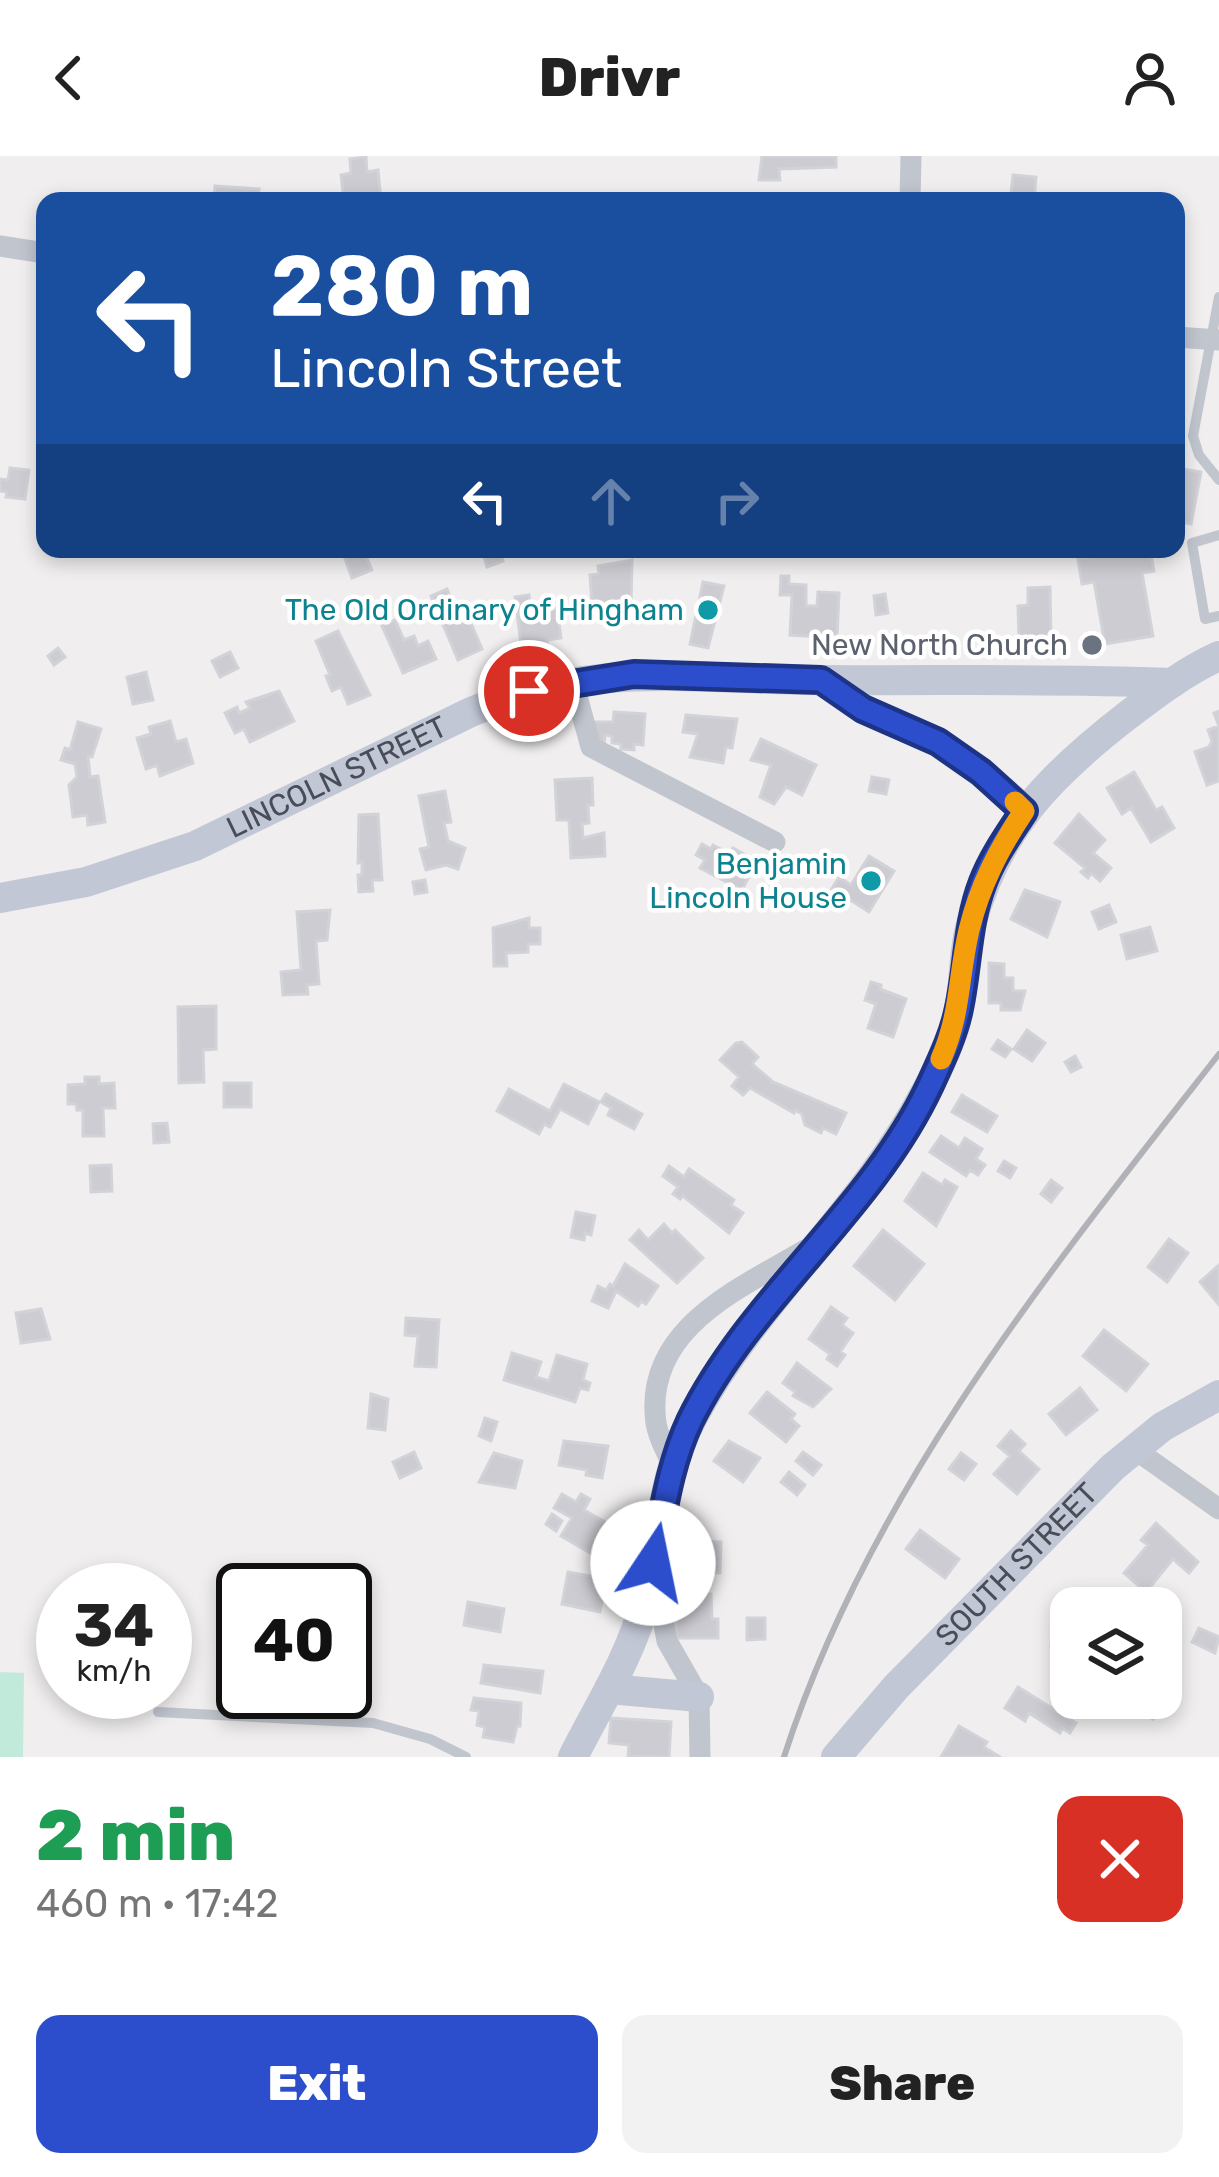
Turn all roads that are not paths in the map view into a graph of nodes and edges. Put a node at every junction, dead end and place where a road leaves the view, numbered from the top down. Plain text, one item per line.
1 (911, 156) edge
2 (910, 192) edge
3 (0, 246) edge
4 (36, 252) edge
5 (1219, 298) edge
6 (1185, 338) edge
7 (1216, 340) edge
8 (1219, 480) edge
9 (1219, 535) edge
10 (1219, 616) edge
11 (1219, 656) edge
12 (821, 680) junction
13 (573, 682) junction
14 (1172, 682) junction
15 (1024, 811) junction
16 (775, 842) dead end
17 (0, 898) edge
18 (821, 1240) junction
19 (1219, 1395) edge
20 (1133, 1448) junction
21 (674, 1468) junction
22 (1219, 1509) edge
23 (653, 1563) junction
24 (609, 1689) junction
25 (698, 1697) junction
26 (192, 1714) edge
27 (466, 1757) edge
28 (573, 1757) edge
29 (700, 1757) edge
30 (836, 1757) edge

1 - 2 street
3 - 4 street
5 - 7 lane
6 - 7 street
7 - 8 lane
9 - 10 lane
11 - 14 main road
12 - 13 main road, LINCOLN STREET
12 - 14 main road, LINCOLN STREET
12 - 15 main road
13 - 16 street
13 - 17 main road, LINCOLN STREET
14 - 15 main road
15 - 18 main road
18 - 21 main road
18 - 21 street
19 - 20 main road, SOUTH STREET
20 - 22 street
20 - 30 main road, SOUTH STREET
21 - 23 main road
23 - 24 main road
23 - 25 street
24 - 25 main road
24 - 28 main road
25 - 29 street
26 - 27 lane

